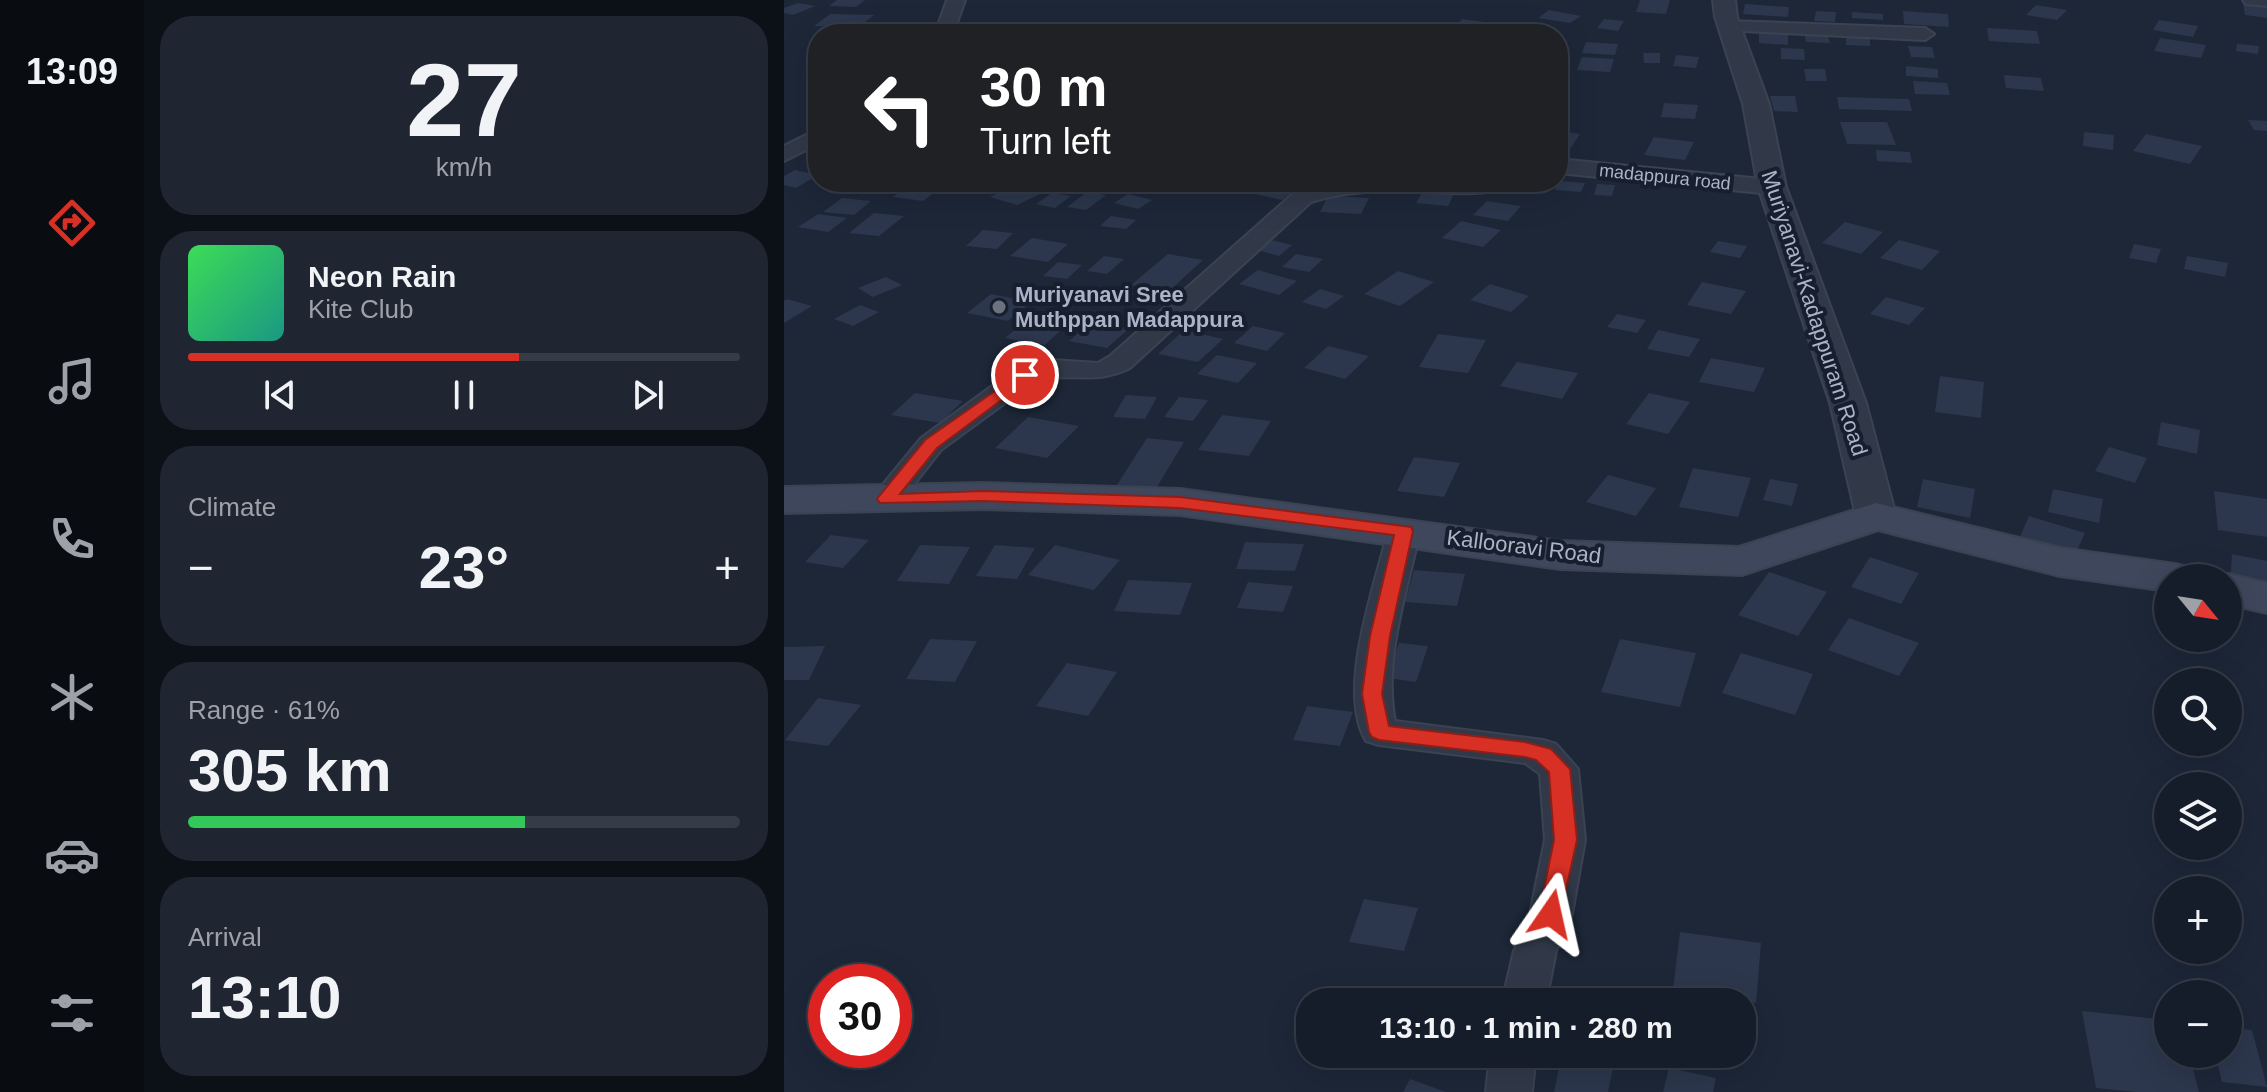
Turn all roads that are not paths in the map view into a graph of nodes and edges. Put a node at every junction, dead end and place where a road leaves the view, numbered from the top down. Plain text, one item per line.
1 (956, 0) edge
2 (2252, 0) edge
3 (2267, 1) edge
4 (1726, 13) edge
5 (948, 24) edge
6 (1925, 34) dead end
7 (808, 141) edge
8 (784, 155) edge
9 (1568, 167) edge
10 (1772, 187) junction
11 (1323, 192) edge
12 (886, 499) junction
13 (784, 500) edge
14 (1876, 516) junction
15 (1404, 531) junction
16 (2154, 575) edge
17 (2242, 592) edge
18 (2267, 598) edge
19 (1527, 988) edge
20 (1512, 1068) edge
21 (1509, 1092) edge

1 - 5 street
2 - 3 street
4 - 6 street
4 - 10 street, Muriyanavi-Kadappuram Road
7 - 8 street
9 - 10 street, madappura road
10 - 14 street, Muriyanavi-Kadappuram Road
11 - 12 street
12 - 13 main road, Kallooravi Road
12 - 15 main road, Kallooravi Road
14 - 15 main road, Kallooravi Road
14 - 16 main road
15 - 19 street
17 - 18 main road
20 - 21 street

